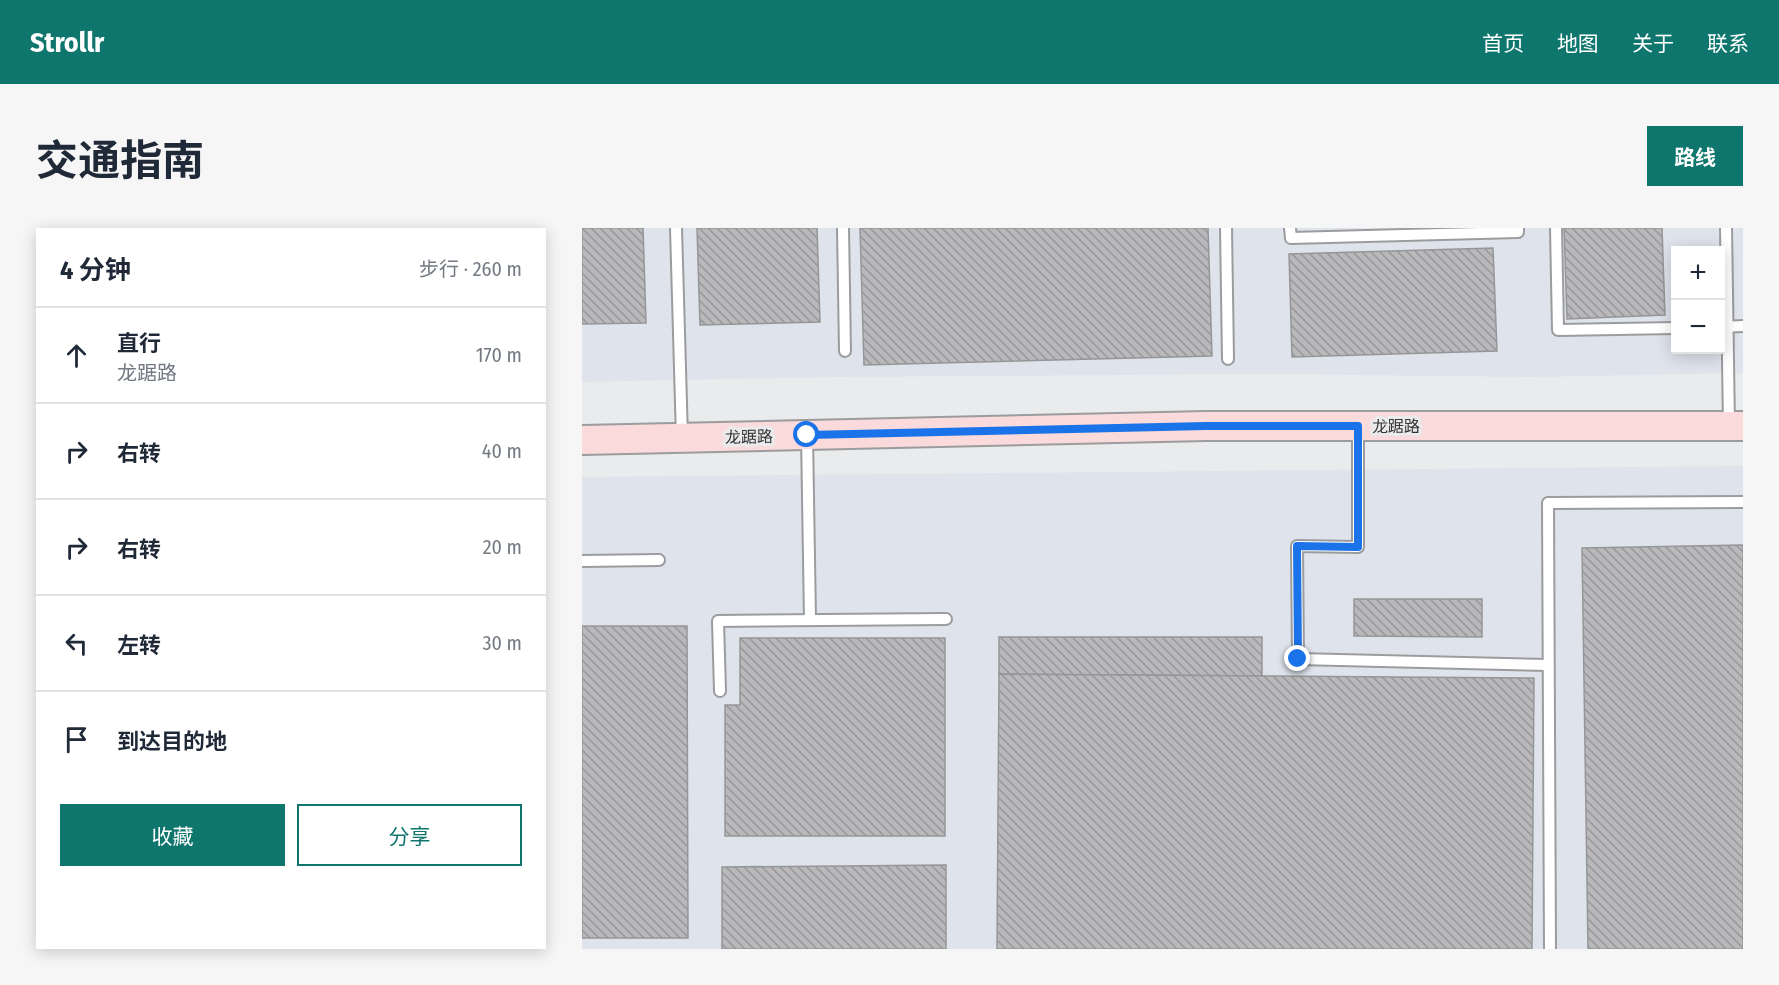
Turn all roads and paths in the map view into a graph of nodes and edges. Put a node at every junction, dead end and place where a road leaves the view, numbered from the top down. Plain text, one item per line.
1 (676, 228) edge
2 (843, 228) edge
3 (1226, 228) edge
4 (1290, 228) edge
5 (1518, 228) edge
6 (1556, 228) edge
7 (1726, 228) edge
8 (1725, 300) edge
9 (1743, 326) edge
10 (1725, 327) edge
11 (1671, 328) edge
12 (1725, 335) edge
13 (845, 351) dead end
14 (1228, 359) dead end
15 (1358, 426) junction
16 (1736, 426) edge
17 (807, 435) junction
18 (682, 438) junction
19 (582, 441) edge
20 (1743, 502) edge
21 (659, 560) dead end
22 (582, 561) edge
23 (946, 619) dead end
24 (810, 620) junction
25 (1548, 665) junction
26 (720, 691) dead end
27 (1550, 949) edge

1 - 18 lane
2 - 13 lane
3 - 14 lane
4 - 5 lane
6 - 11 lane
7 - 8 lane
9 - 10 lane
12 - 16 lane
15 - 16 street, 龙踞路
15 - 17 street, 龙踞路
15 - 25 lane
17 - 18 street, 龙踞路
17 - 24 lane
18 - 19 street, 龙踞路
20 - 25 lane
21 - 22 lane
23 - 24 lane
24 - 26 lane
25 - 27 lane

